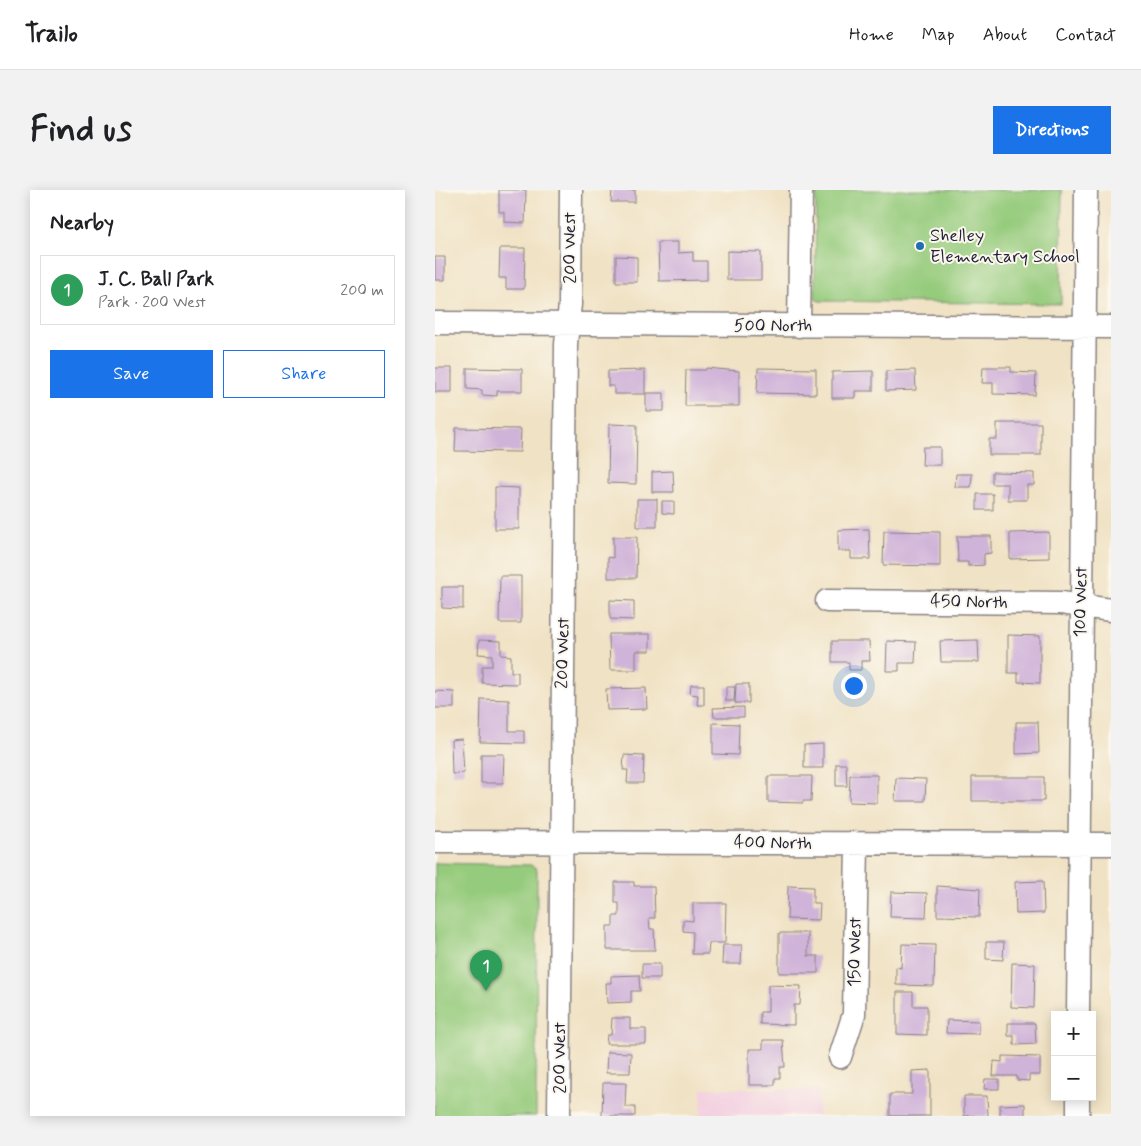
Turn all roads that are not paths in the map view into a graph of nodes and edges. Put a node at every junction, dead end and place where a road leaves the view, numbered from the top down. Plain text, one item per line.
1 (571, 190) edge
2 (801, 190) edge
3 (1085, 190) edge
4 (435, 323) edge
5 (568, 324) junction
6 (799, 326) junction
7 (1084, 327) junction
8 (1111, 327) edge
9 (827, 600) dead end
10 (1081, 607) junction
11 (1111, 610) edge
12 (435, 842) edge
13 (561, 842) junction
14 (857, 844) junction
15 (1111, 844) edge
16 (1079, 845) junction
17 (1078, 1011) edge
18 (840, 1057) dead end
19 (1078, 1101) edge
20 (559, 1116) edge
21 (1078, 1116) edge

1 - 5 street, 200 West
2 - 6 street
3 - 7 street, 100 West
4 - 5 street, 500 North
5 - 6 street, 500 North
5 - 13 street, 200 West
6 - 7 street, 500 North
7 - 8 street, 500 North
7 - 10 street, 100 West
9 - 10 street, 450 North
10 - 11 street, 450 North
10 - 16 street, 100 West
12 - 13 street, 400 North
13 - 14 street, 400 North
13 - 20 street, 200 West
14 - 16 street, 400 North
14 - 18 street, 150 West
15 - 16 street, 400 North
16 - 17 street, 100 West
19 - 21 street

